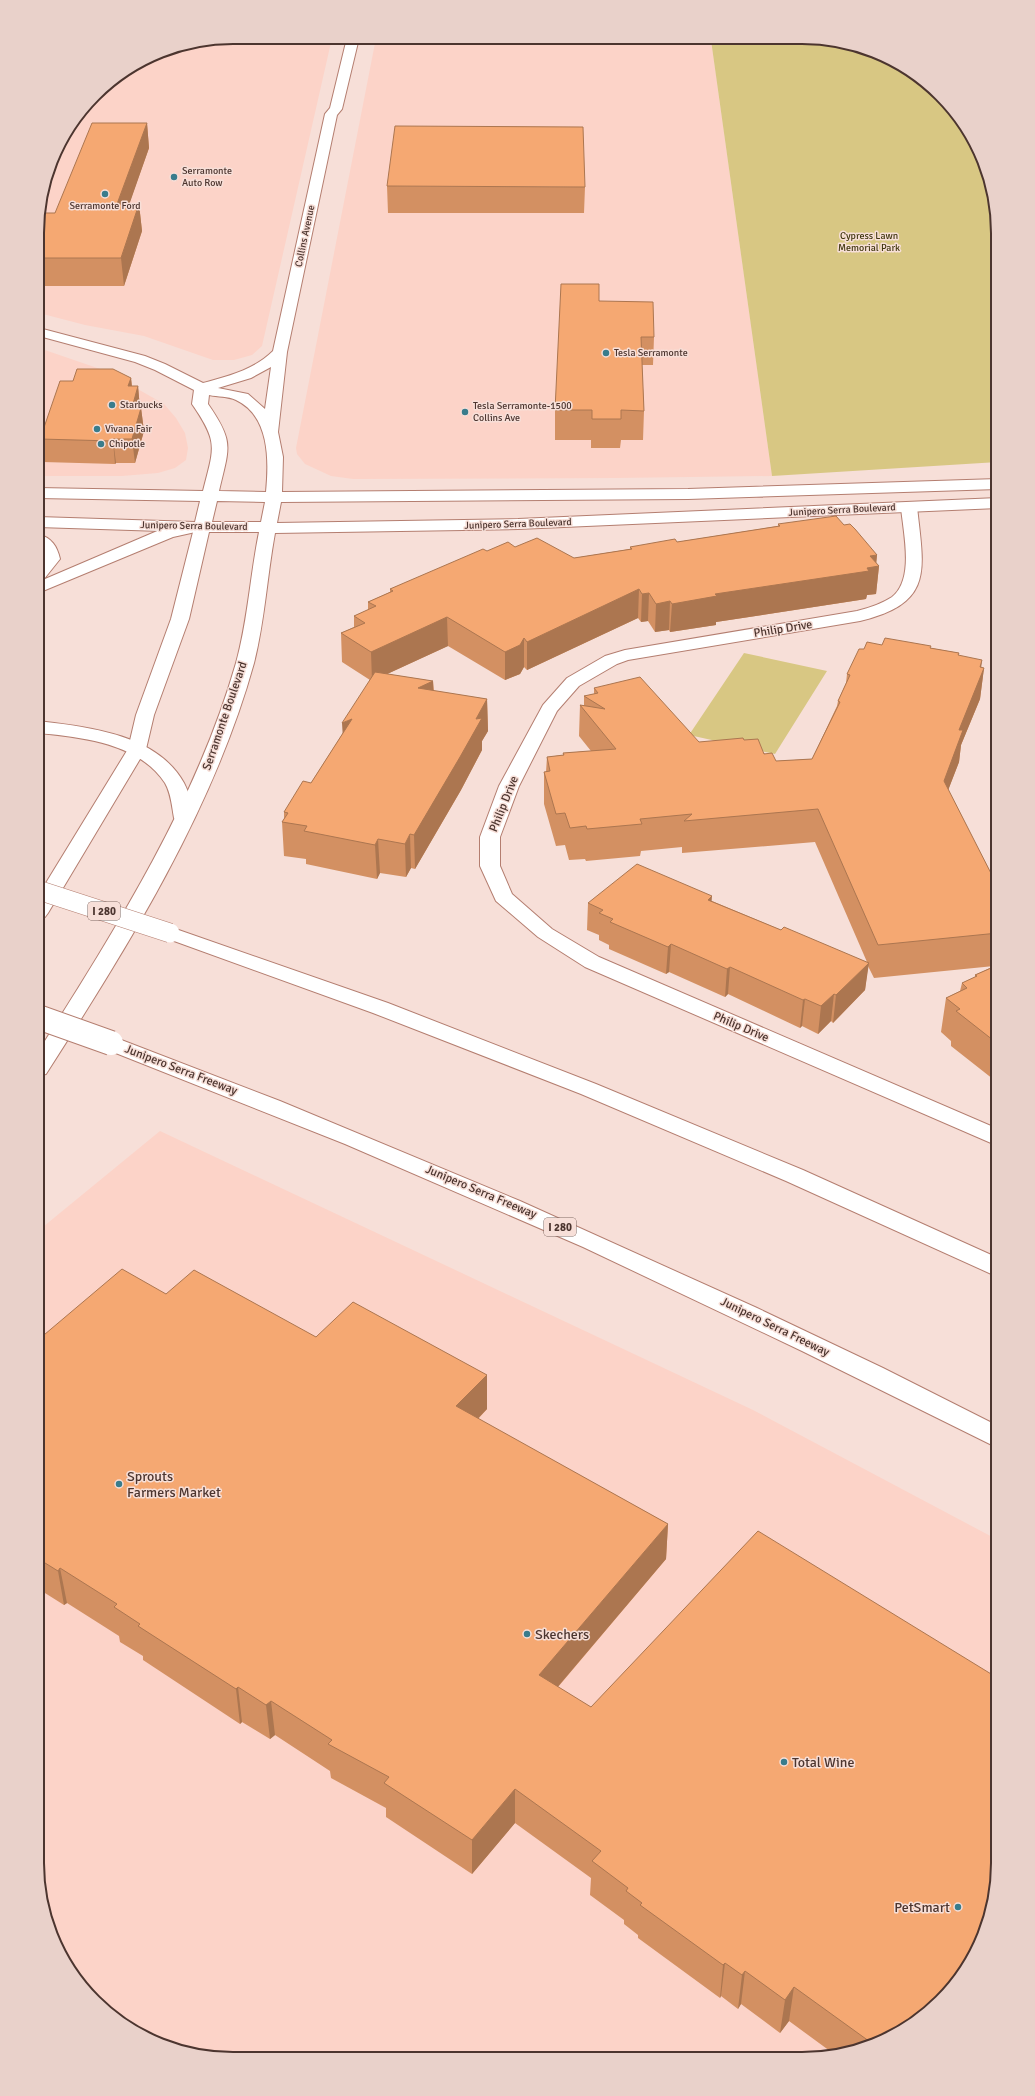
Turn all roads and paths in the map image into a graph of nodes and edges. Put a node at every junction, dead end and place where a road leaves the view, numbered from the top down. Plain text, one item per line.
1 (352, 44) edge
2 (44, 334) edge
3 (280, 352) junction
4 (202, 388) junction
5 (270, 432) junction
6 (991, 484) edge
7 (44, 493) edge
8 (209, 496) junction
9 (272, 497) junction
10 (991, 503) edge
11 (909, 507) junction
12 (44, 522) edge
13 (203, 526) junction
14 (268, 527) junction
15 (44, 544) edge
16 (44, 568) edge
17 (44, 585) edge
18 (44, 728) edge
19 (138, 749) junction
20 (184, 818) junction
21 (44, 892) edge
22 (44, 903) edge
23 (44, 1019) edge
24 (44, 1060) edge
25 (991, 1135) edge
26 (991, 1265) edge
27 (991, 1434) edge

1 - 3 main road, Collins Avenue
2 - 4 main road, Serramonte Boulevard
3 - 4 main road
3 - 5 main road, Collins Avenue
4 - 5 main road, Serramonte Boulevard
4 - 8 main road
5 - 9 main road, Serramonte Boulevard
6 - 9 main road, Junipero Serra Boulevard
7 - 8 main road, Junipero Serra Boulevard
8 - 9 main road, Junipero Serra Boulevard
8 - 13 main road
9 - 14 main road, Serramonte Boulevard
10 - 11 main road, Junipero Serra Boulevard
11 - 14 main road, Junipero Serra Boulevard
11 - 25 main road, Philip Drive
12 - 13 main road, Junipero Serra Boulevard
13 - 14 main road, Junipero Serra Boulevard
13 - 17 main road
13 - 19 main road
14 - 20 main road, Serramonte Boulevard
15 - 16 main road
18 - 19 main road
19 - 20 main road
19 - 22 main road
20 - 24 main road, Serramonte Boulevard
21 - 26 main road, I 280, bridge
23 - 27 main road, Junipero Serra Freeway / I 280, bridge

